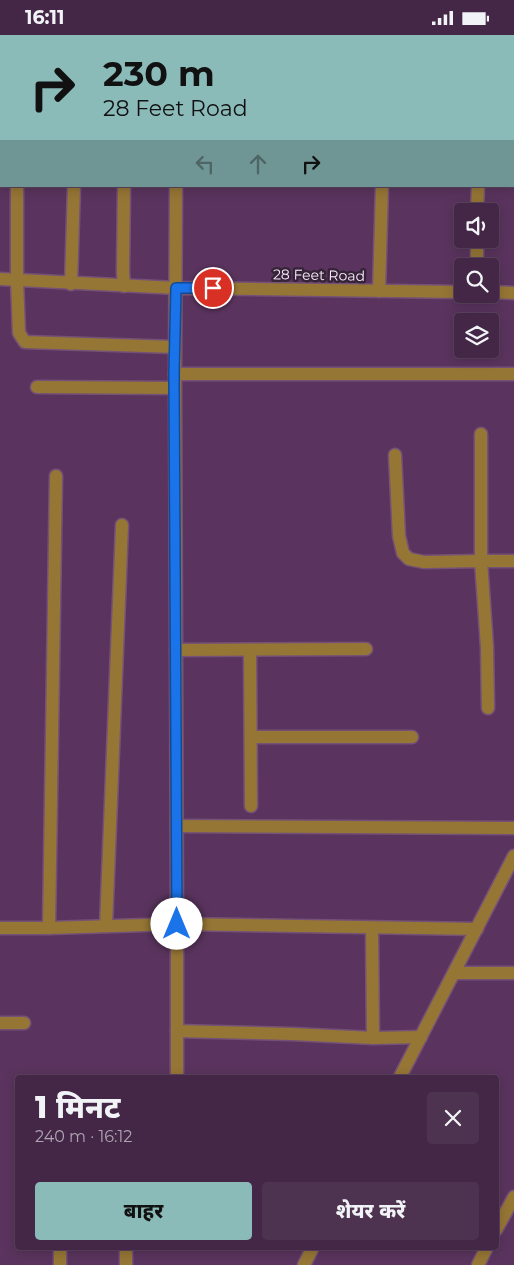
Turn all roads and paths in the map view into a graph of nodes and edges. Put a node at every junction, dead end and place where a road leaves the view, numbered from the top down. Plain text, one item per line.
1 (17, 187) edge
2 (74, 187) edge
3 (124, 187) edge
4 (176, 187) edge
5 (382, 187) edge
6 (478, 187) edge
7 (477, 203) edge
8 (0, 279) edge
9 (17, 280) junction
10 (71, 283) junction
11 (124, 286) junction
12 (176, 288) junction
13 (379, 291) junction
14 (454, 292) edge
15 (499, 292) edge
16 (514, 293) edge
17 (175, 347) junction
18 (174, 374) junction
19 (514, 374) edge
20 (37, 387) dead end
21 (175, 388) junction
22 (481, 434) dead end
23 (395, 455) dead end
24 (56, 476) dead end
25 (122, 525) dead end
26 (481, 561) junction
27 (514, 561) edge
28 (366, 649) dead end
29 (250, 650) junction
30 (176, 651) junction
31 (488, 708) dead end
32 (251, 737) junction
33 (412, 737) dead end
34 (251, 806) dead end
35 (177, 826) junction
36 (514, 828) edge
37 (514, 856) edge
38 (177, 924) junction
39 (106, 926) junction
40 (0, 928) edge
41 (372, 928) junction
42 (49, 929) junction
43 (477, 929) junction
44 (455, 973) junction
45 (514, 973) edge
46 (0, 1023) edge
47 (24, 1023) dead end
48 (177, 1031) junction
49 (421, 1037) junction
50 (373, 1038) junction
51 (177, 1075) edge
52 (401, 1075) edge
53 (514, 1197) edge
54 (499, 1224) edge
55 (60, 1250) edge
56 (126, 1250) edge
57 (312, 1250) edge
58 (486, 1250) edge
59 (60, 1265) edge
60 (126, 1265) edge
61 (304, 1265) edge
62 (478, 1265) edge

1 - 9 street
2 - 10 street
3 - 11 street
4 - 12 street
5 - 13 street
6 - 7 street
8 - 9 street, 28 Feet Road
9 - 10 street, 28 Feet Road
9 - 17 street
10 - 11 street, 28 Feet Road
11 - 12 street, 28 Feet Road
12 - 13 street, 28 Feet Road
12 - 17 street
13 - 14 street, 28 Feet Road
15 - 16 street
17 - 18 street
18 - 19 street
18 - 21 street
20 - 21 street
21 - 30 street
22 - 26 street
23 - 26 street
24 - 42 street
25 - 39 street
26 - 27 street
26 - 31 street
28 - 29 street
29 - 30 street
29 - 32 street
30 - 35 street
32 - 33 street
32 - 34 street
35 - 36 street
35 - 38 street
37 - 43 street
38 - 39 street
38 - 41 street
38 - 48 street
39 - 42 street
40 - 42 street
41 - 43 street
41 - 50 street
43 - 44 street
44 - 45 street
44 - 49 street
46 - 47 street
48 - 50 street
48 - 51 street
49 - 50 street
49 - 52 street
53 - 54 street
55 - 59 street
56 - 60 street
57 - 61 street
58 - 62 street

